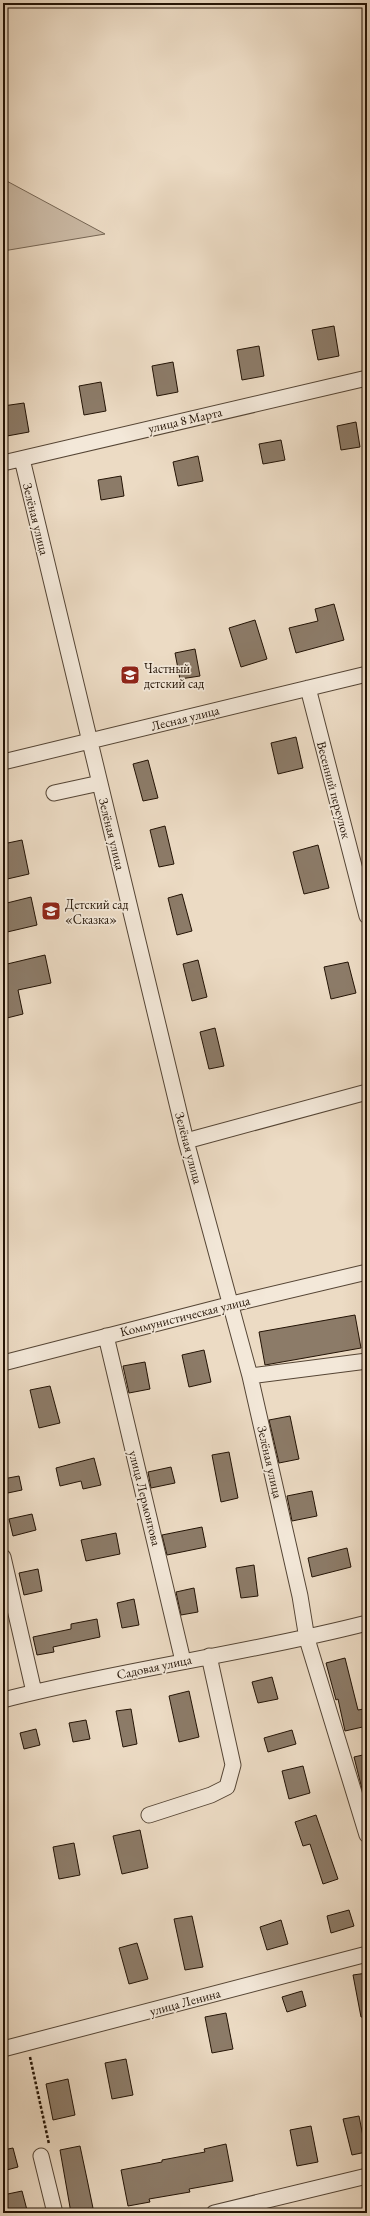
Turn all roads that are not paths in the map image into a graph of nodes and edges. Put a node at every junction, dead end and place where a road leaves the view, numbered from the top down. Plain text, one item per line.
1 (367, 378) edge
2 (22, 459) junction
3 (3, 463) edge
4 (367, 674) edge
5 (308, 688) junction
6 (89, 741) junction
7 (3, 762) edge
8 (100, 783) junction
9 (54, 793) dead end
10 (367, 916) edge
11 (367, 1092) edge
12 (186, 1141) junction
13 (367, 1272) edge
14 (232, 1304) junction
15 (106, 1336) junction
16 (367, 1361) edge
17 (3, 1363) edge
18 (250, 1376) junction
19 (3, 1557) edge
20 (367, 1623) edge
21 (307, 1639) junction
22 (208, 1656) junction
23 (183, 1661) junction
24 (34, 1692) junction
25 (3, 1700) edge
26 (150, 1815) dead end
27 (367, 1835) edge
28 (367, 1954) edge
29 (3, 2049) edge
30 (41, 2156) road end
31 (367, 2176) edge
32 (55, 2213) edge
33 (214, 2213) edge

1 - 2 street, улица 8 Марта
2 - 3 street, улица 8 Марта
2 - 6 street, Зелёная улица
4 - 5 street, Лесная улица
5 - 6 street, Лесная улица
5 - 10 street, Весенний переулок
6 - 7 street, Лесная улица
6 - 8 street, Зелёная улица
8 - 9 street
8 - 12 street, Зелёная улица
11 - 12 street
12 - 14 street, Зелёная улица
13 - 14 street, Коммунистическая улица
14 - 15 street, Коммунистическая улица
14 - 18 street, Зелёная улица
15 - 17 street, Коммунистическая улица
15 - 23 street, улица Лермонтова
16 - 18 street
18 - 21 street, Зелёная улица
19 - 24 street
20 - 21 street, Садовая улица
21 - 22 street, Садовая улица
21 - 27 street, Зелёная улица
22 - 23 street, Садовая улица
22 - 26 street
23 - 24 street, Садовая улица
24 - 25 street, Садовая улица
28 - 29 street, улица Ленина
30 - 32 street
31 - 33 street

